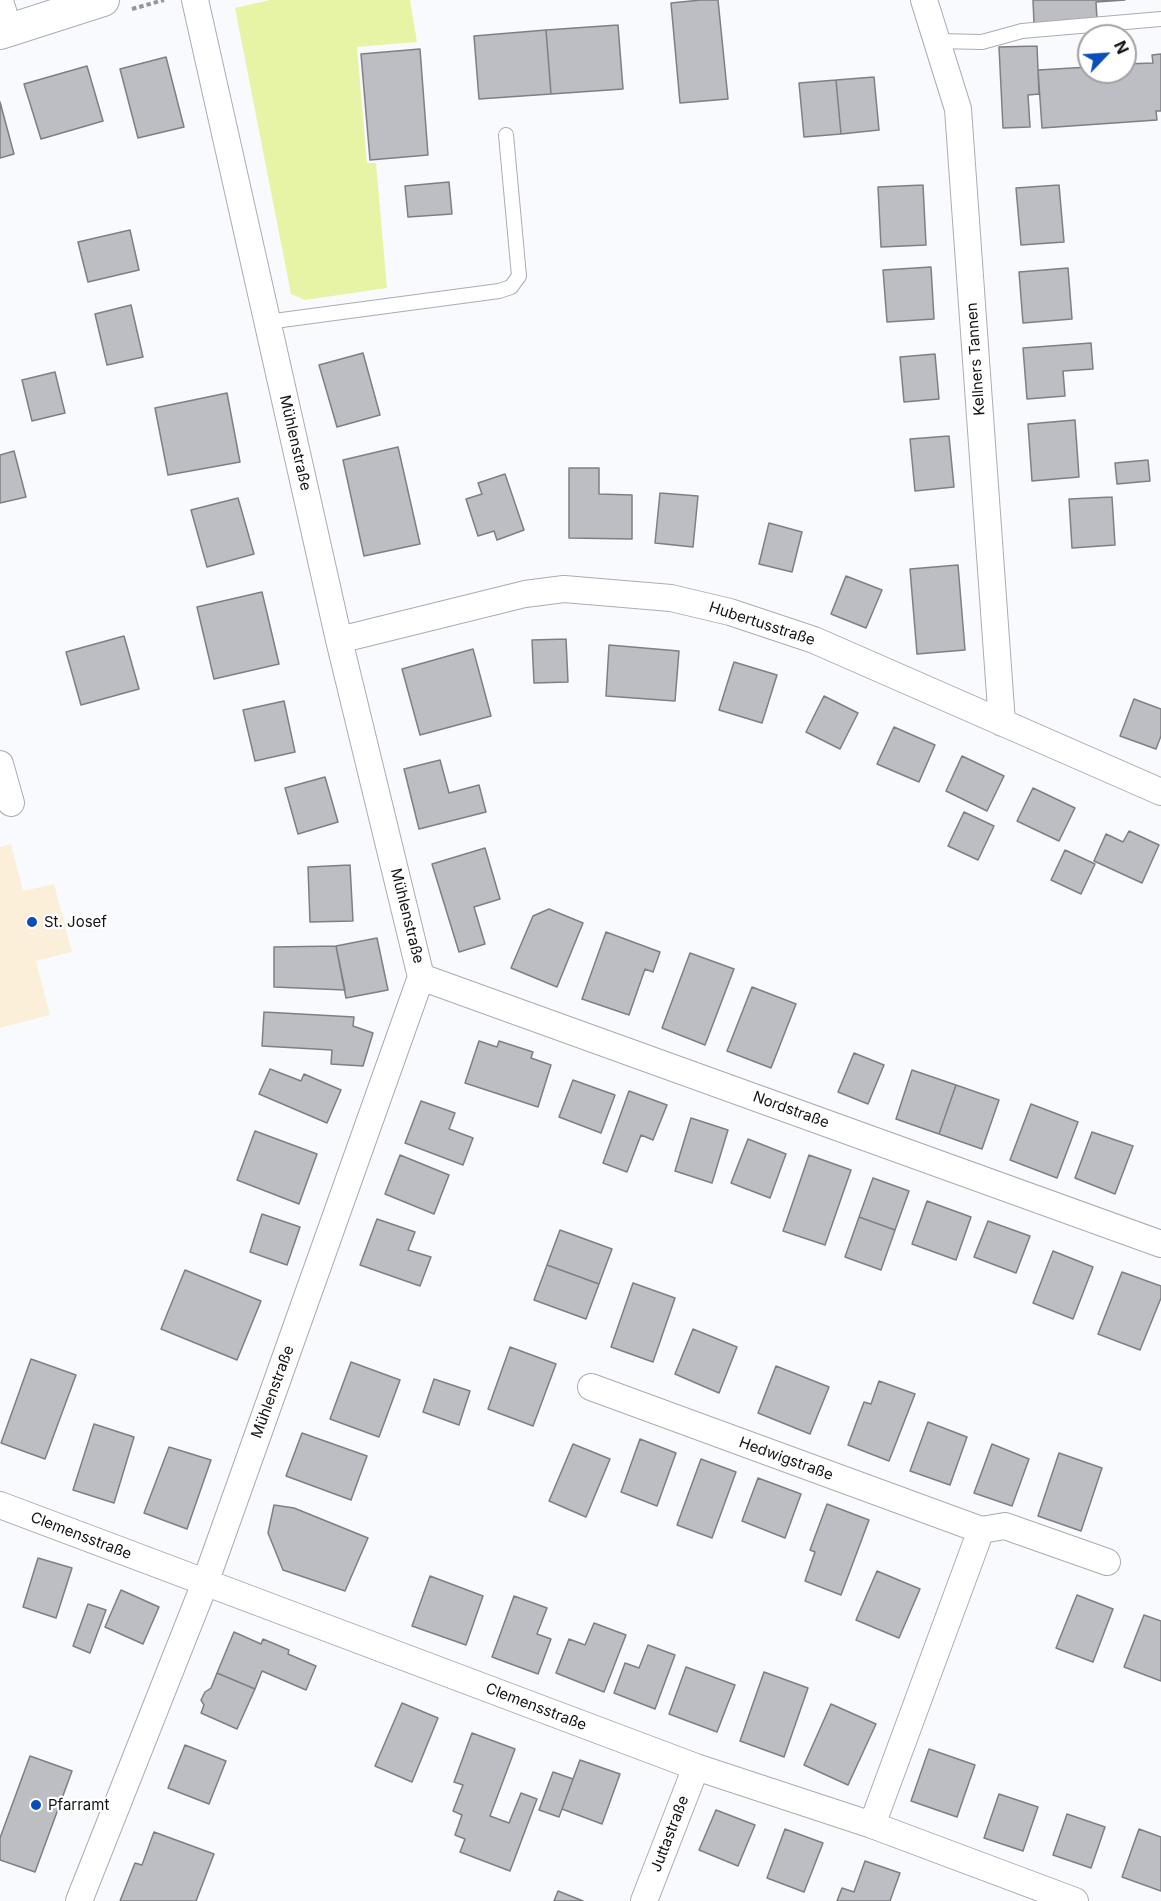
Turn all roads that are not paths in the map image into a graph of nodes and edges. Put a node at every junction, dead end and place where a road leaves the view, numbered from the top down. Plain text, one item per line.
1 (103, 0) edge
2 (195, 0) edge
3 (924, 0) edge
4 (1161, 19) edge
5 (3, 21) edge
6 (936, 41) junction
7 (506, 135) dead end
8 (267, 322) junction
9 (339, 640) junction
10 (1002, 723) junction
11 (0, 764) edge
12 (1161, 792) edge
13 (11, 803) dead end
14 (422, 977) junction
15 (1161, 1244) edge
16 (591, 1387) dead end
17 (0, 1505) edge
18 (981, 1530) junction
19 (1107, 1562) dead end
20 (205, 1583) junction
21 (696, 1767) junction
22 (872, 1825) junction
23 (79, 1901) edge
24 (644, 1901) edge
25 (1075, 1901) edge

1 - 5 street
2 - 8 street, Mühlenstraße
3 - 6 street, Kellners Tannen
4 - 6 lane
6 - 10 street, Kellners Tannen
7 - 8 lane
8 - 9 street, Mühlenstraße
9 - 10 street, Hubertusstraße
9 - 14 street, Mühlenstraße
10 - 12 street, Hubertusstraße
11 - 13 street
14 - 15 street, Nordstraße
14 - 20 street, Mühlenstraße
16 - 18 street, Hedwigstraße
17 - 20 street, Clemensstraße
18 - 19 street, Hedwigstraße
18 - 22 street
20 - 21 street, Clemensstraße
20 - 23 street, Mühlenstraße
21 - 22 street, Clemensstraße
21 - 24 street, Juttastraße
22 - 25 street, Clemensstraße

